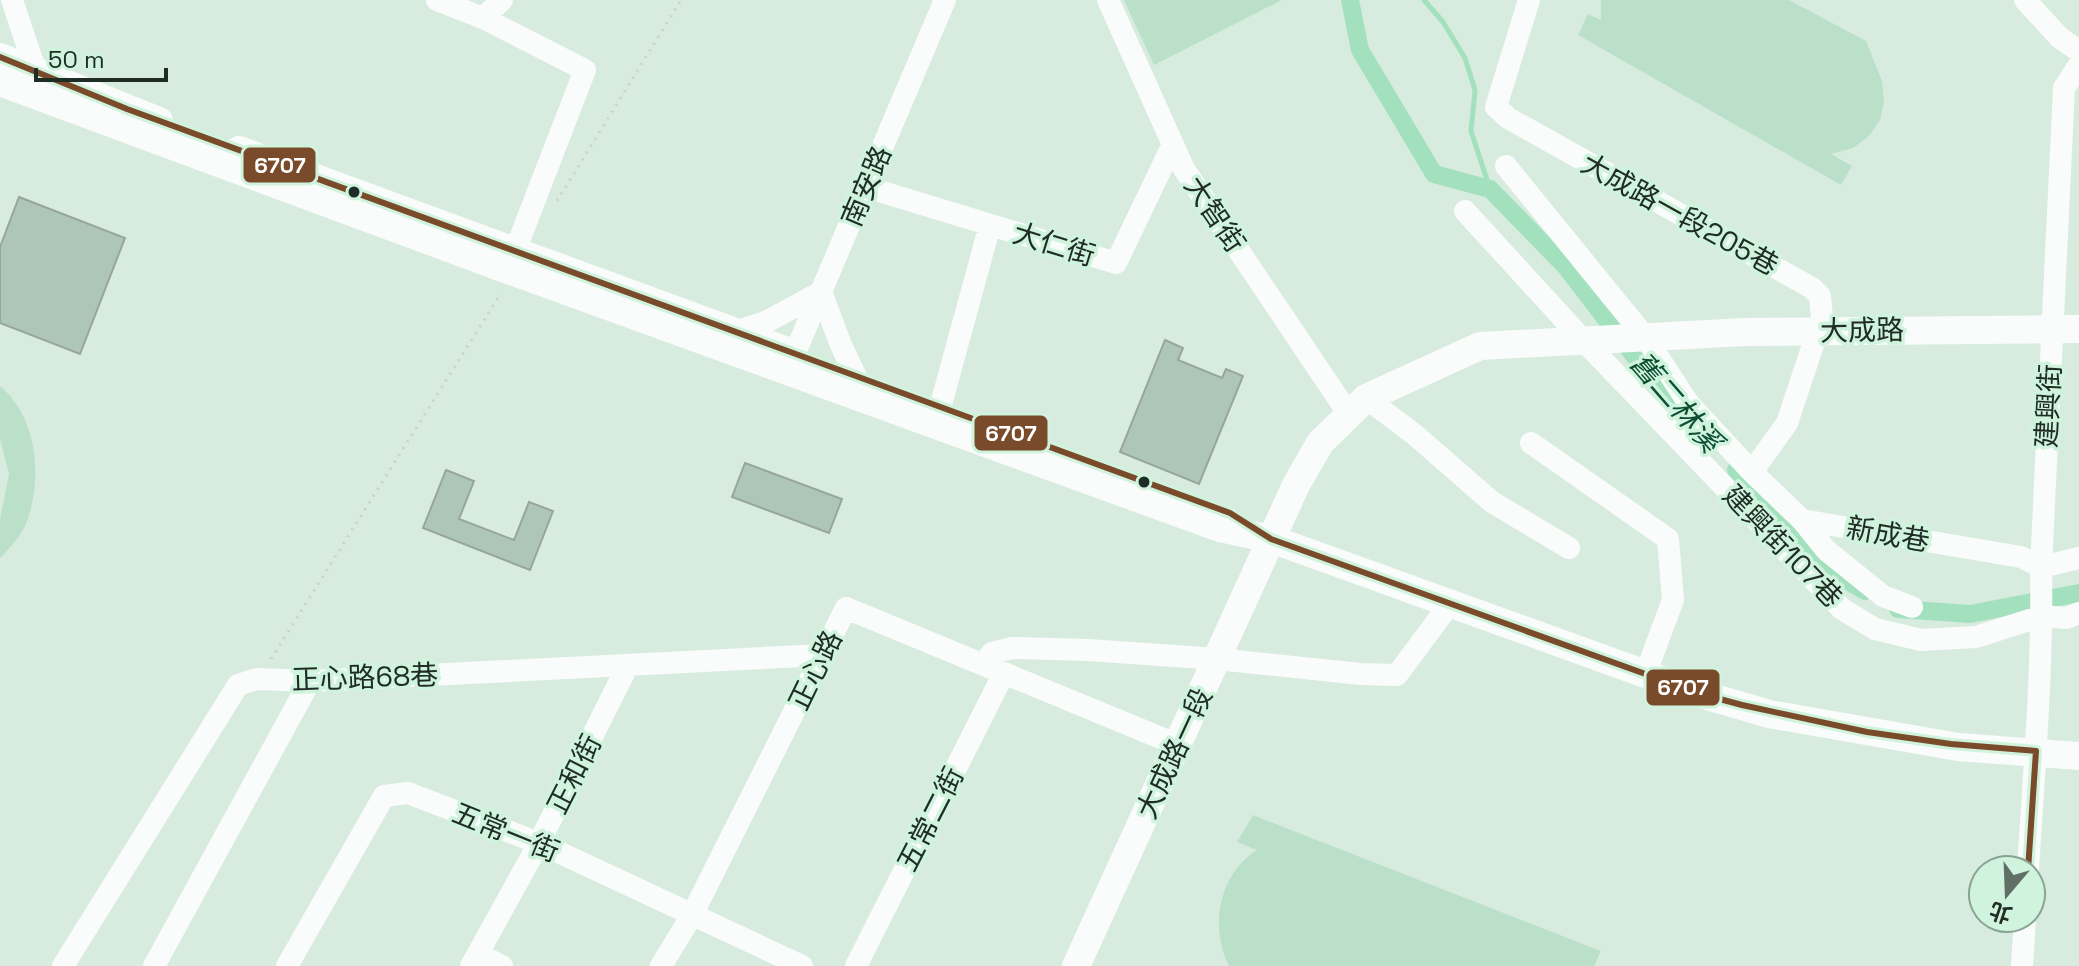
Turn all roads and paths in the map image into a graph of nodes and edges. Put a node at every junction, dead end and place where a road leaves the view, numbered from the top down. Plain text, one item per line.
1 (3, 0) edge
2 (12, 0) edge
3 (437, 0) edge
4 (502, 0) edge
5 (681, 0) edge
6 (945, 0) edge
7 (1108, 0) edge
8 (1529, 0) edge
9 (2025, 0) edge
10 (0, 6) edge
11 (483, 18) junction
12 (2079, 51) edge
13 (0, 57) edge
14 (2079, 65) edge
15 (36, 72) junction
16 (0, 82) edge
17 (1173, 144) junction
18 (1506, 166) dead end
19 (866, 187) junction
20 (557, 201) dead end
21 (1465, 211) dead end
22 (990, 225) junction
23 (514, 262) junction
24 (821, 292) junction
25 (2065, 328) edge
26 (1821, 330) junction
27 (735, 332) junction
28 (1645, 337) junction
29 (1583, 340) junction
30 (791, 362) junction
31 (856, 377) junction
32 (1357, 406) junction
33 (940, 408) junction
34 (1531, 443) dead end
35 (1752, 472) junction
36 (1802, 520) junction
37 (1271, 539) junction
38 (1569, 548) dead end
39 (2079, 558) edge
40 (2041, 567) junction
41 (1442, 602) junction
42 (1912, 607) dead end
43 (2079, 613) edge
44 (2042, 616) junction
45 (823, 655) junction
46 (1217, 659) junction
47 (628, 665) junction
48 (993, 668) junction
49 (1645, 675) junction
50 (257, 679) junction
51 (310, 681) junction
52 (1178, 745) junction
53 (2036, 751) junction
54 (2079, 756) edge
55 (539, 843) junction
56 (2029, 854) edge
57 (692, 915) junction
58 (2024, 934) edge
59 (474, 960) edge
60 (63, 966) edge
61 (154, 966) edge
62 (287, 966) edge
63 (502, 966) edge
64 (661, 966) edge
65 (802, 966) edge
66 (856, 966) edge
67 (1076, 966) edge
68 (2022, 966) edge

1 - 10 street
2 - 15 street
3 - 11 street
4 - 11 street
5 - 20 path
6 - 19 street, 南安路
7 - 17 street, 大智街
8 - 26 street, 大成路一段205巷
9 - 12 street
11 - 23 street
13 - 15 main road
14 - 25 street, 建興街
15 - 23 main road
16 - 23 main road
17 - 22 street, 大仁街
17 - 32 street, 大智街
18 - 28 street
19 - 22 street, 大仁街
19 - 24 street, 南安路
21 - 29 street, 建興街107巷
22 - 33 street
23 - 27 main road
23 - 30 main road
23 - 50 path
24 - 27 street
24 - 30 street, 南安路
24 - 31 street
25 - 26 main road, 大成路
25 - 40 street, 建興街
26 - 28 main road, 大成路
26 - 35 street
27 - 30 main road
28 - 29 main road, 大成路
28 - 35 street
29 - 32 main road
29 - 44 street, 建興街107巷
30 - 31 main road
30 - 37 main road
31 - 33 main road
32 - 37 main road
32 - 38 street, 大智街
33 - 37 main road
34 - 49 street
35 - 36 street
36 - 40 street, 新成巷
36 - 42 street
37 - 41 main road
37 - 46 main road, 大成路一段
39 - 40 street
40 - 44 street, 建興街
41 - 46 street
41 - 49 main road
43 - 44 street, 建興街107巷
44 - 53 street, 建興街
45 - 47 street, 正心路68巷
45 - 48 street, 正心路
45 - 57 street, 正心路
46 - 48 street
46 - 52 main road, 大成路一段
47 - 51 street, 正心路68巷
47 - 55 street, 正和街
48 - 52 street, 正心路
48 - 66 street, 五常二街
49 - 53 main road
50 - 51 street, 正心路68巷
50 - 60 street, 正心路68巷
51 - 61 street
52 - 67 main road, 大成路一段
53 - 54 main road
53 - 56 street, 建興街
55 - 57 street, 五常一街
55 - 59 street, 正和街
55 - 62 street, 五常一街
57 - 64 street, 正心路
57 - 65 street, 五常一街
58 - 68 street
59 - 63 street

